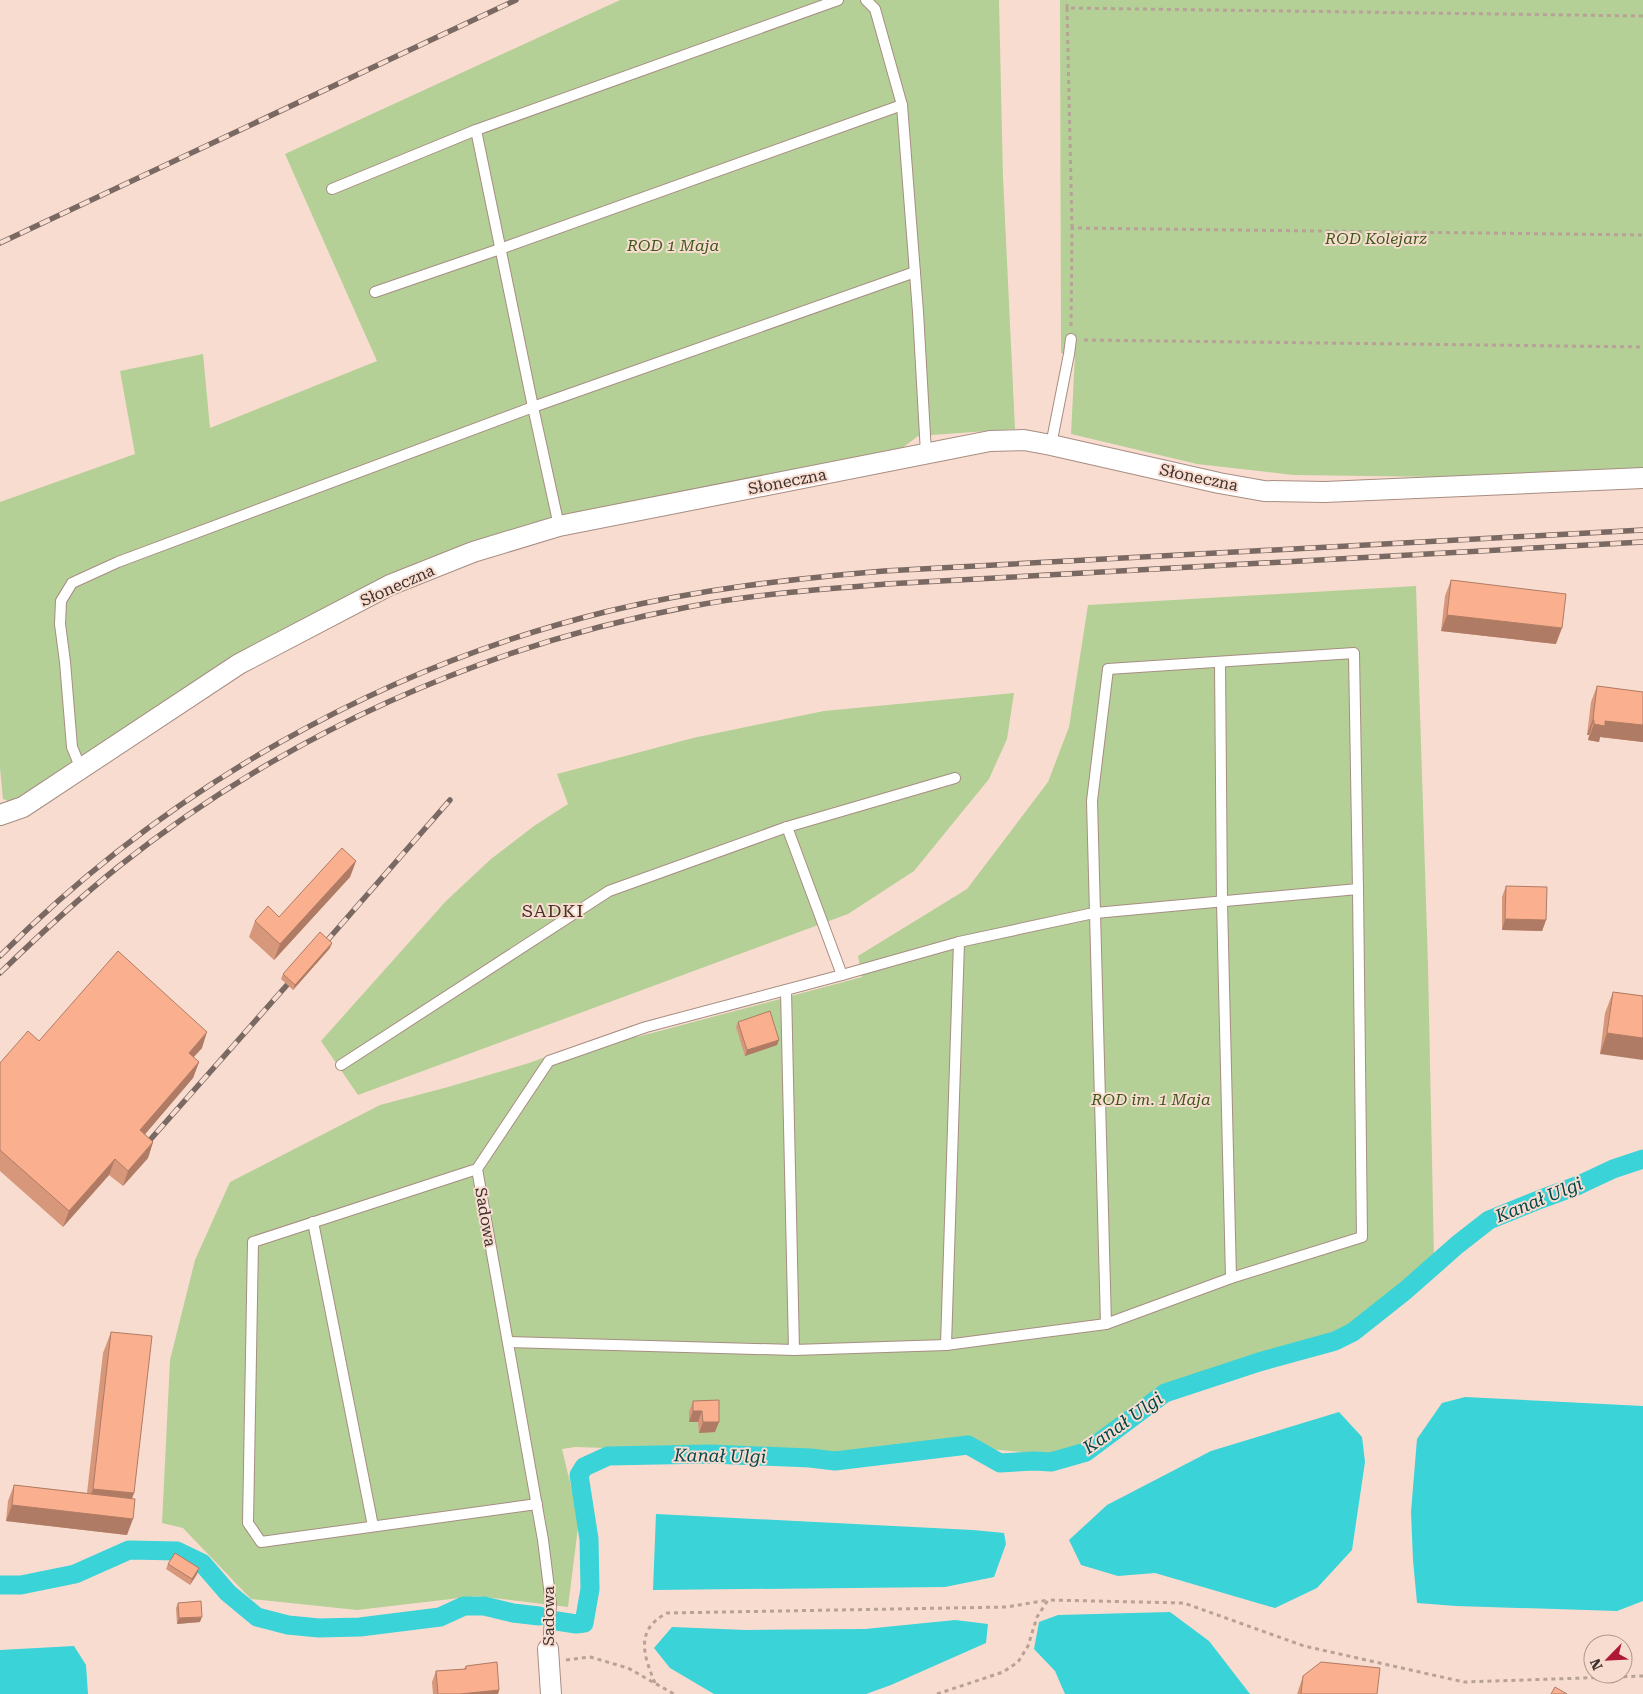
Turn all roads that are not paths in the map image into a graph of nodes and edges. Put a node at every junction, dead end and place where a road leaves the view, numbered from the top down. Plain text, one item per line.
1 (838, 0) edge
2 (866, 0) edge
3 (902, 105) junction
4 (476, 130) junction
5 (332, 189) dead end
6 (500, 249) junction
7 (915, 272) junction
8 (375, 292) dead end
9 (1071, 339) road end
10 (533, 407) junction
11 (1051, 444) junction
12 (926, 453) junction
13 (1643, 478) edge
14 (559, 526) junction
15 (1220, 662) junction
16 (81, 769) junction
17 (955, 778) dead end
18 (0, 815) edge
19 (788, 827) junction
20 (1358, 889) junction
21 (1222, 902) junction
22 (1095, 914) junction
23 (959, 942) junction
24 (842, 975) junction
25 (786, 990) junction
26 (341, 1065) dead end
27 (477, 1169) junction
28 (313, 1222) junction
29 (1231, 1278) junction
30 (1106, 1324) junction
31 (508, 1342) junction
32 (946, 1345) junction
33 (794, 1350) junction
34 (537, 1504) junction
35 (373, 1526) junction
36 (548, 1656) joint
37 (551, 1694) edge

1 - 4 lane
2 - 3 lane
3 - 6 lane
3 - 7 lane
4 - 5 lane
4 - 6 lane
6 - 8 lane
6 - 10 lane
7 - 10 lane
7 - 12 lane
9 - 11 lane
10 - 14 lane
10 - 16 lane
11 - 12 street, Słoneczna
11 - 13 street, Słoneczna
12 - 14 street, Słoneczna
14 - 16 street, Słoneczna
15 - 20 lane
15 - 21 lane
15 - 22 lane
16 - 18 street, Słoneczna
17 - 19 lane
19 - 24 lane
19 - 26 lane
20 - 21 lane, Sadowa
20 - 29 lane
21 - 22 lane, Sadowa
21 - 29 lane
22 - 23 lane, Sadowa
22 - 30 lane
23 - 24 lane, Sadowa
23 - 32 lane
24 - 25 lane, Sadowa
25 - 27 lane, Sadowa
25 - 33 lane
27 - 28 lane
27 - 31 lane, Sadowa
28 - 35 lane
28 - 35 lane
29 - 30 lane
30 - 32 lane
31 - 33 lane
31 - 34 lane, Sadowa
32 - 33 lane
34 - 35 lane
34 - 36 lane, Sadowa
36 - 37 street, Sadowa

